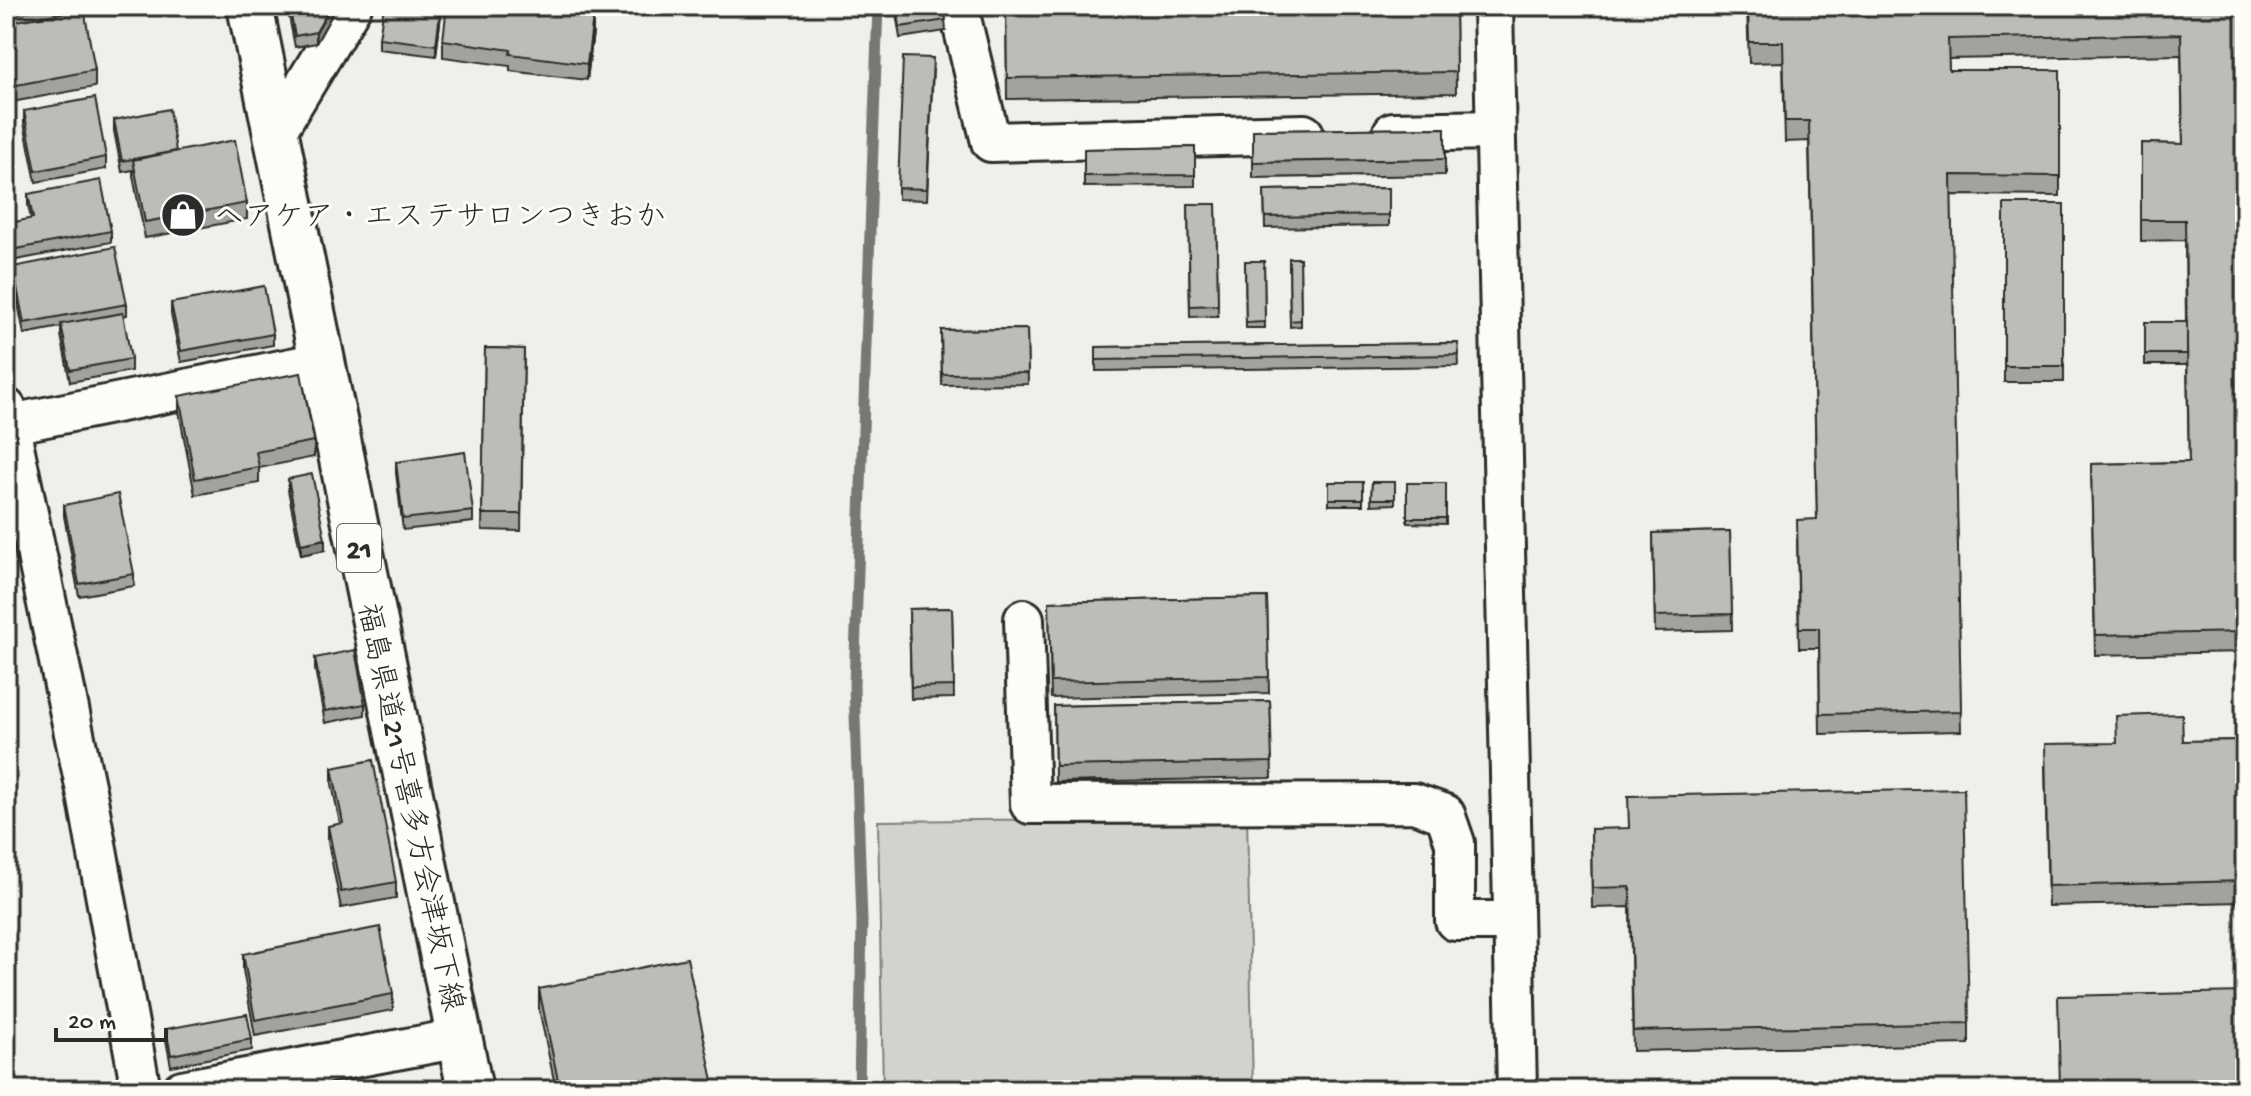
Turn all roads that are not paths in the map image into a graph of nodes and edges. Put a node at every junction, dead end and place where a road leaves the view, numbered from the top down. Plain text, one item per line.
1 (250, 6) edge
2 (352, 6) edge
3 (958, 6) edge
4 (1493, 6) edge
5 (1495, 130) junction
6 (275, 134) junction
7 (321, 362) junction
8 (7, 419) edge
9 (1024, 619) dead end
10 (1513, 921) junction
11 (460, 1038) junction
12 (141, 1090) edge
13 (182, 1090) edge
14 (470, 1090) edge
15 (1517, 1090) edge

1 - 6 main road, 福島県道21号喜多方会津坂下線 / 21
2 - 6 street
3 - 5 street
4 - 5 street
5 - 10 street
6 - 7 main road, 福島県道21号喜多方会津坂下線 / 21
7 - 8 street
7 - 11 main road, 福島県道21号喜多方会津坂下線 / 21
8 - 12 street
9 - 10 street
10 - 15 street
11 - 13 street
11 - 14 main road, 福島県道21号喜多方会津坂下線 / 21

